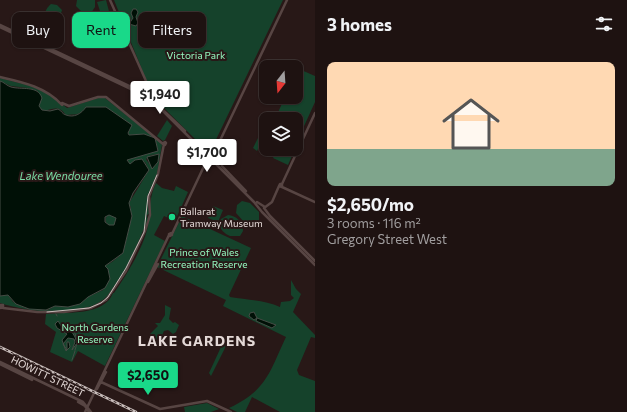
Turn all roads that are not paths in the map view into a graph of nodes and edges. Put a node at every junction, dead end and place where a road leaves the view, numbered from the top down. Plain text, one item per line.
1 (111, 0) edge
2 (287, 0) edge
3 (0, 26) edge
4 (0, 77) edge
5 (148, 96) junction
6 (315, 113) edge
7 (209, 155) junction
8 (207, 160) junction
9 (213, 160) junction
10 (195, 183) junction
11 (281, 186) junction
12 (315, 202) edge
13 (264, 210) junction
14 (315, 261) edge
15 (315, 265) edge
16 (1, 307) edge
17 (0, 363) edge
18 (100, 381) junction
19 (87, 408) edge
20 (231, 412) edge

1 - 5 main road
2 - 7 main road
3 - 5 main road
4 - 16 main road
5 - 7 main road
6 - 11 main road
7 - 8 main road
7 - 9 main road
7 - 10 main road
7 - 13 main road
8 - 9 main road
8 - 10 main road
9 - 13 main road
10 - 18 main road
11 - 12 main road
11 - 13 main road
13 - 14 main road
13 - 15 main road
17 - 19 main road, HOWITT STREET
18 - 19 main road
18 - 20 main road

